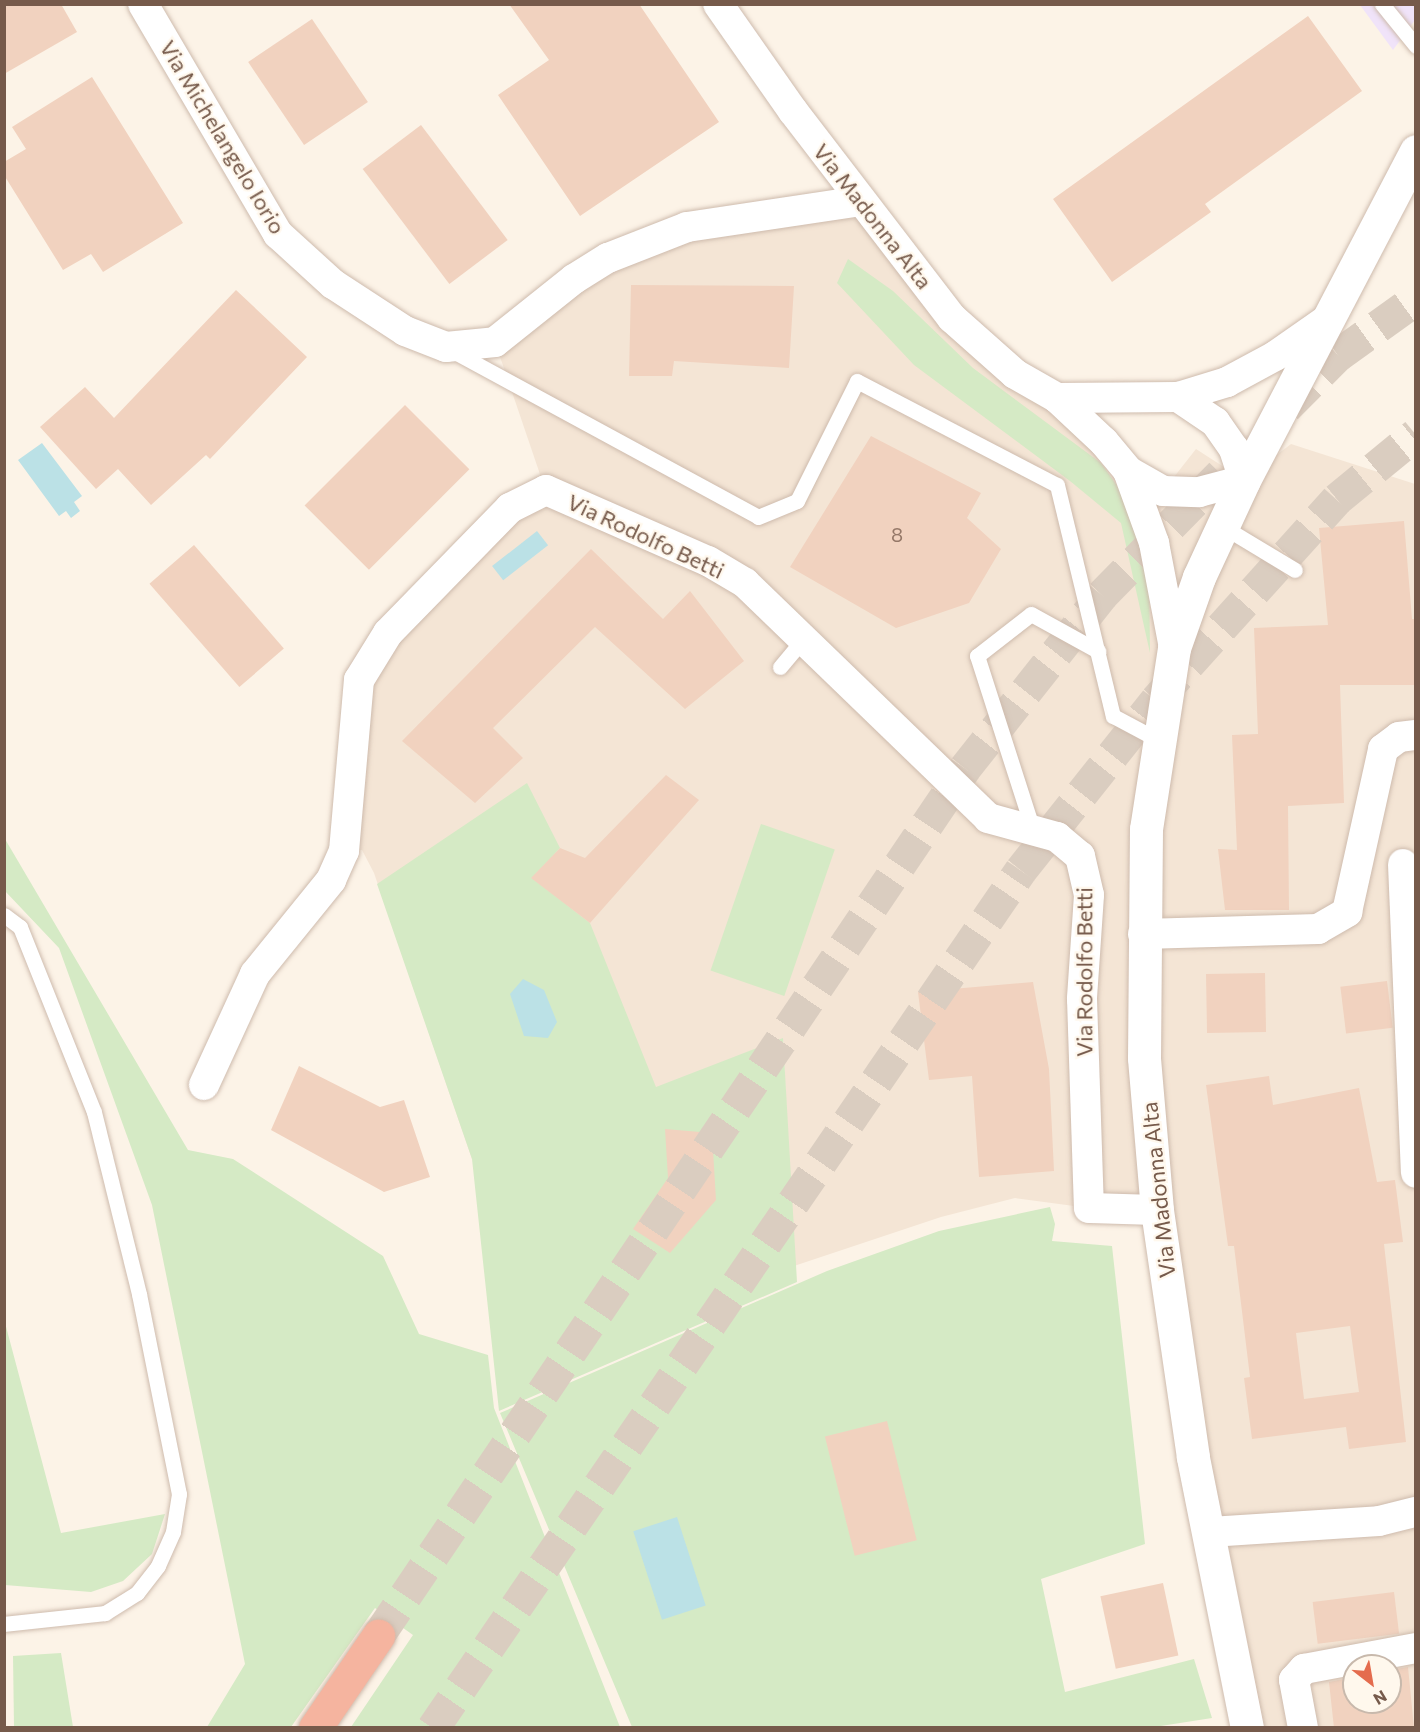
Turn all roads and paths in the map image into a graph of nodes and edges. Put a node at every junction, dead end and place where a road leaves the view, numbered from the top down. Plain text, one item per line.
1 (143, 4) edge
2 (718, 4) edge
3 (1382, 4) edge
4 (1416, 46) edge
5 (1416, 152) edge
6 (860, 201) junction
7 (1328, 319) junction
8 (446, 347) junction
9 (1178, 397) junction
10 (1057, 398) junction
11 (1128, 471) junction
12 (1244, 480) junction
13 (1222, 526) junction
14 (1296, 570) dead end
15 (803, 640) junction
16 (1174, 648) junction
17 (1098, 651) junction
18 (780, 667) dead end
19 (1416, 735) edge
20 (1160, 741) junction
21 (1033, 830) junction
22 (1403, 864) dead end
23 (4, 915) edge
24 (1143, 934) junction
25 (204, 1085) dead end
26 (1416, 1173) edge
27 (1158, 1210) junction
28 (1416, 1512) edge
29 (1210, 1532) junction
30 (9, 1623) edge
31 (378, 1636) tunnel mouth
32 (1416, 1647) edge
33 (315, 1728) edge
34 (1247, 1728) edge
35 (1303, 1728) edge

1 - 8 street, Via Michelangelo Iorio
2 - 6 street, Via Madonna Alta
3 - 4 lane
5 - 7 street, Via Madonna Alta
6 - 8 street, Via Michelangelo Iorio
6 - 10 street, Via Madonna Alta
7 - 9 street, Via Madonna Alta
7 - 12 street, Via Madonna Alta
8 - 17 lane
9 - 10 street, Via Madonna Alta
9 - 12 street
10 - 11 street, Via Madonna Alta
11 - 12 street, Via Madonna Alta
11 - 16 street, Via Madonna Alta
12 - 13 street, Via Madonna Alta
13 - 14 lane
13 - 16 street, Via Madonna Alta
15 - 18 lane
15 - 21 street, Via Rodolfo Betti
15 - 25 street, Via Rodolfo Betti
16 - 20 street, Via Madonna Alta
17 - 20 lane
17 - 21 lane
19 - 24 street
20 - 24 street, Via Madonna Alta
21 - 27 street, Via Rodolfo Betti
22 - 26 street
23 - 30 lane
24 - 27 street, Via Madonna Alta
27 - 29 street, Via Madonna Alta
28 - 29 street
29 - 34 street, Via Madonna Alta
31 - 33 highway
32 - 35 street

